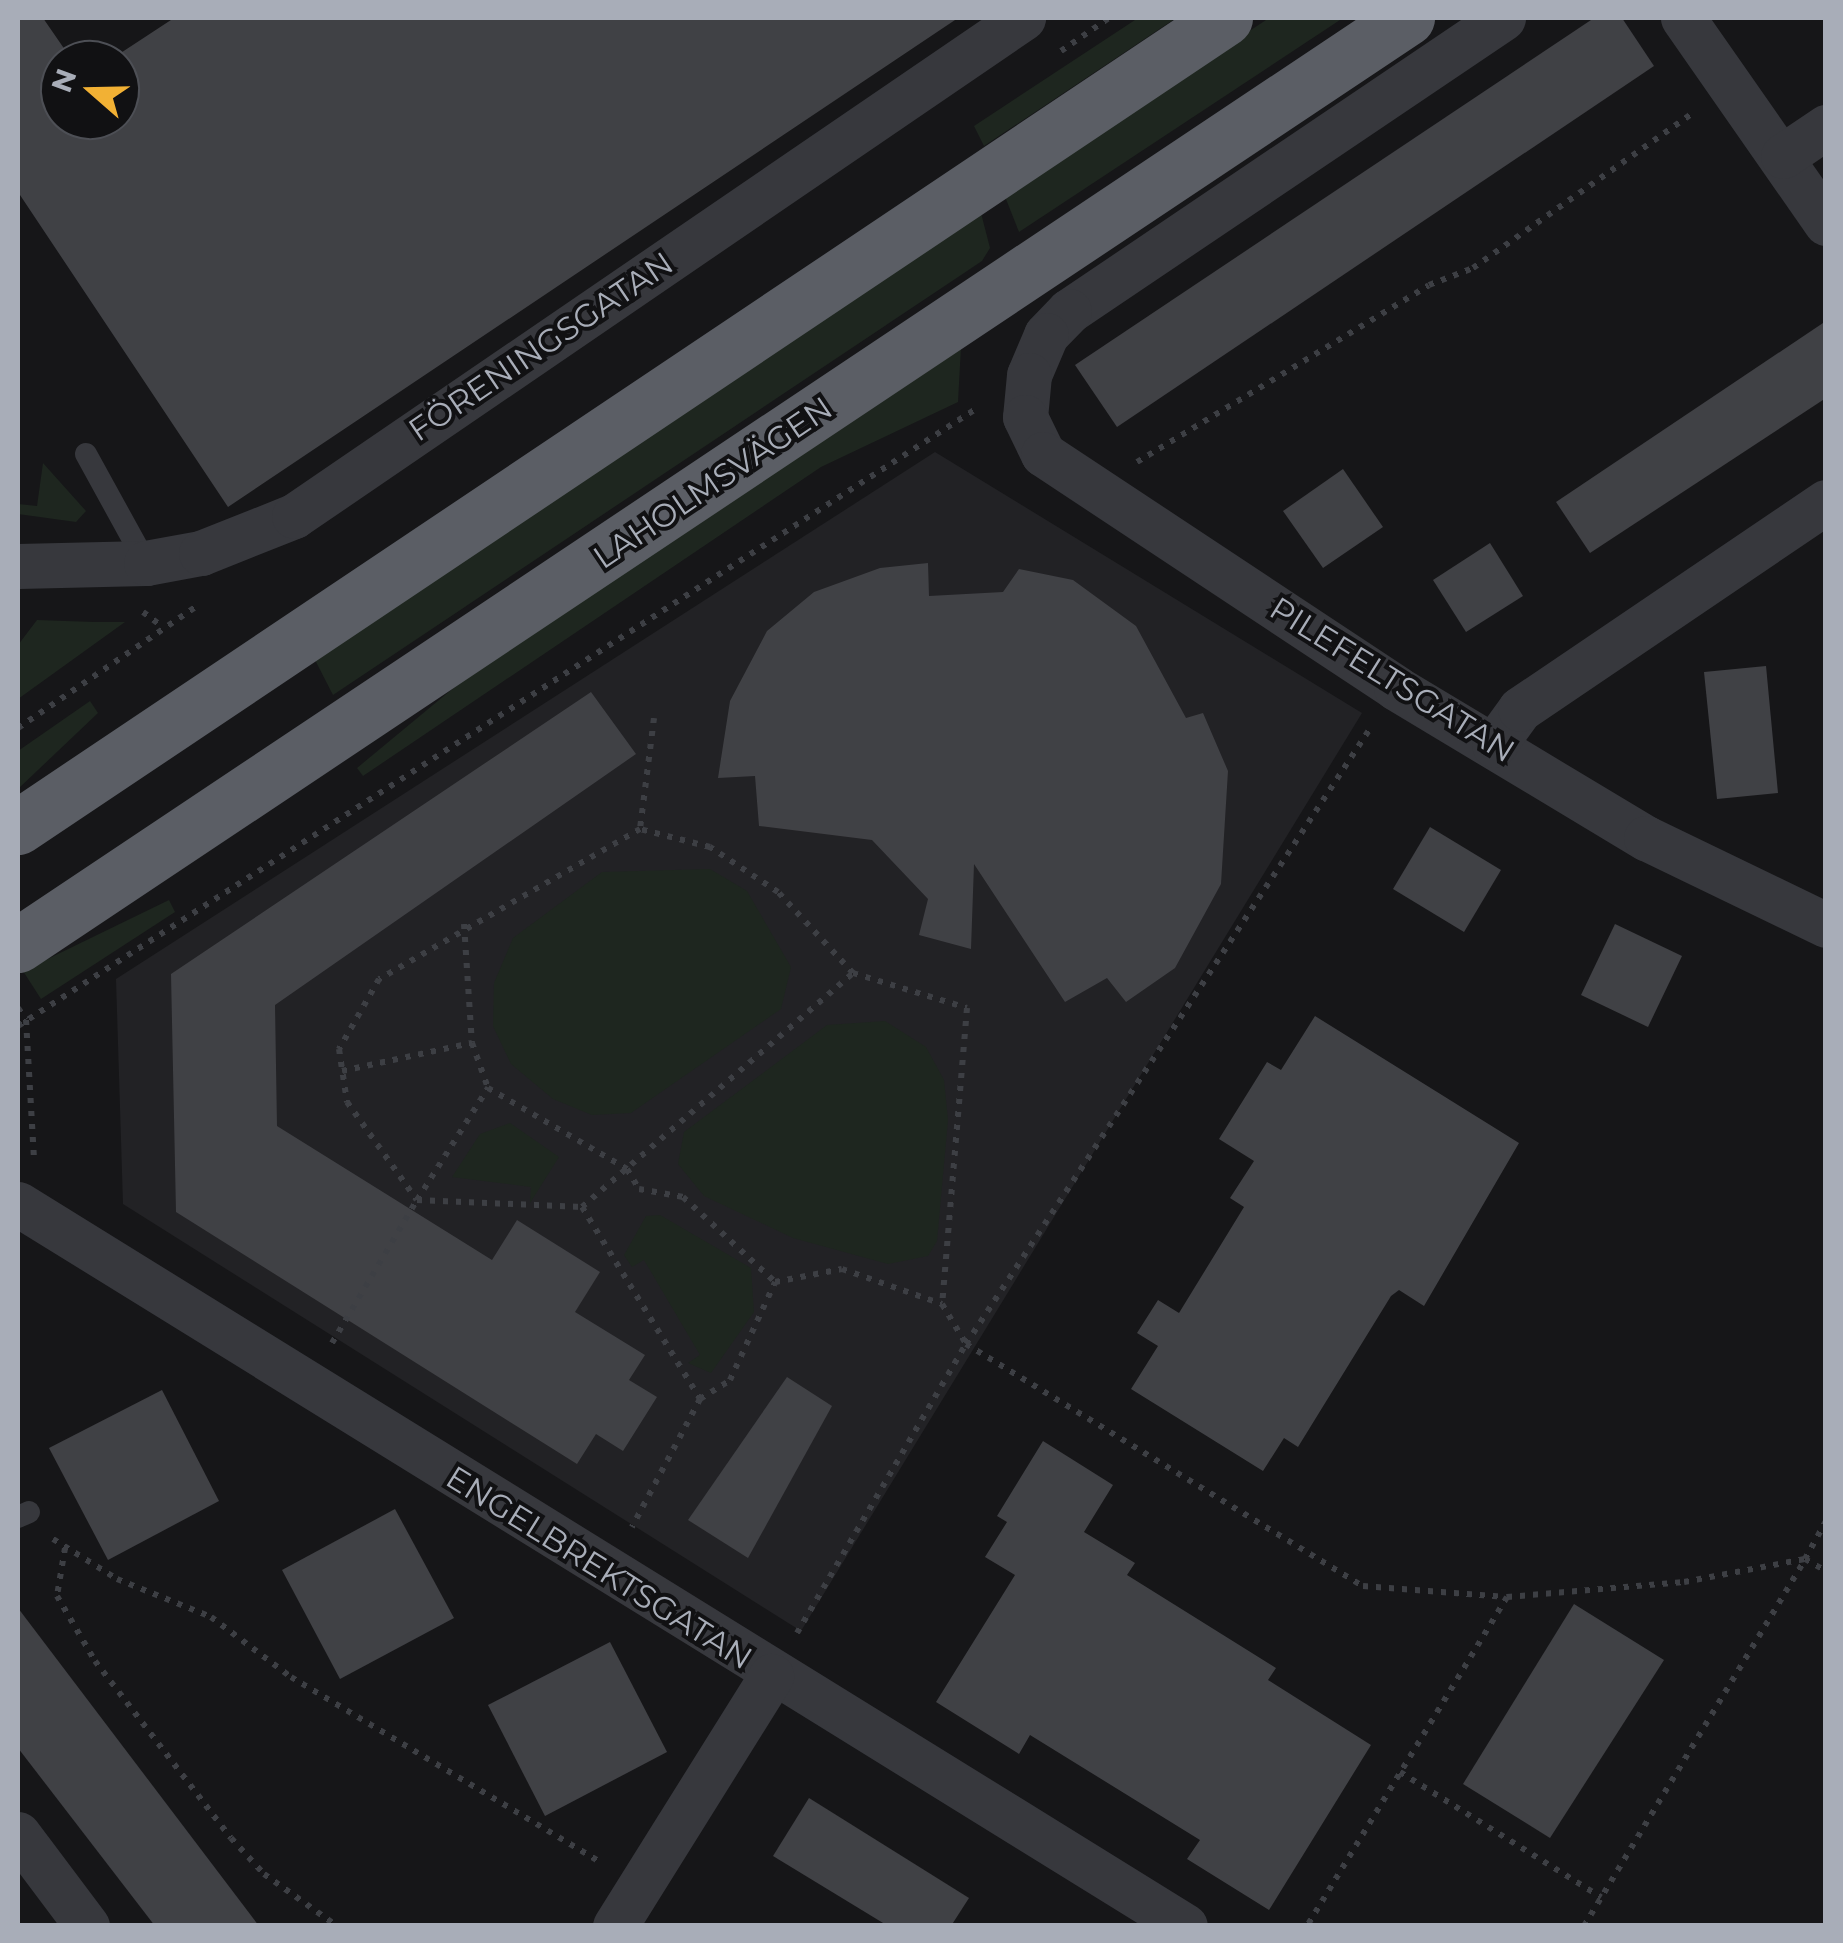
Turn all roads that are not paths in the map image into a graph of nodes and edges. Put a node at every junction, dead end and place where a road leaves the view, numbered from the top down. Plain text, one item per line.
1 (1023, 18) edge
2 (1225, 18) edge
3 (1407, 18) edge
4 (1503, 18) edge
5 (1684, 18) edge
6 (1826, 127) edge
7 (1783, 156) junction
8 (1826, 223) edge
9 (86, 454) dead end
10 (1826, 502) edge
11 (146, 563) junction
12 (18, 566) edge
13 (1494, 745) junction
14 (18, 827) edge
15 (1826, 925) edge
16 (18, 946) edge
17 (28, 1210) edge
18 (772, 1676) junction
19 (18, 1834) edge
20 (87, 1926) edge
21 (615, 1926) edge
22 (1185, 1926) edge

1 - 11 street, FÖRENINGSGATAN
2 - 14 highway
3 - 16 highway, LAHOLMSVÄGEN
4 - 13 street, PILEFELTSGATAN
5 - 7 street
6 - 7 street
7 - 8 street
9 - 11 lane
10 - 13 street
11 - 12 street, FÖRENINGSGATAN
13 - 15 street, PILEFELTSGATAN
17 - 18 street, ENGELBREKTSGATAN
18 - 21 street
18 - 22 street, ENGELBREKTSGATAN
19 - 20 street

